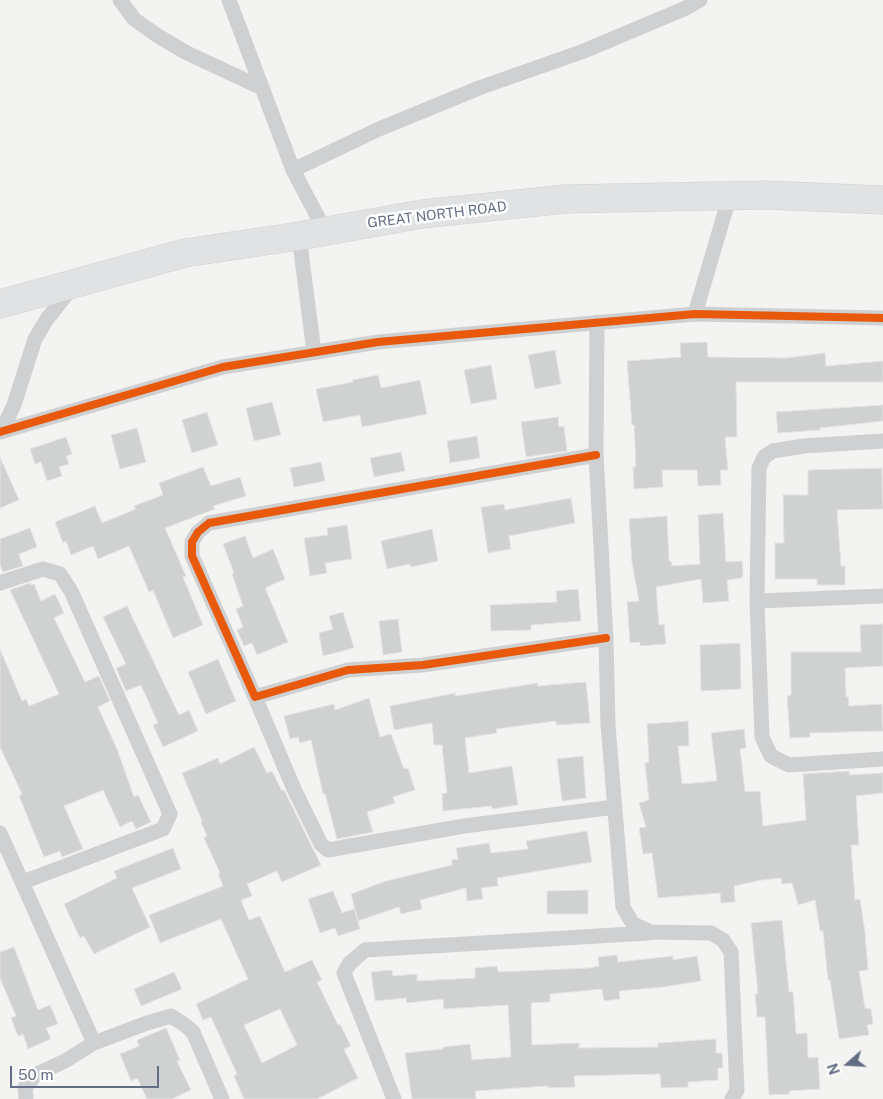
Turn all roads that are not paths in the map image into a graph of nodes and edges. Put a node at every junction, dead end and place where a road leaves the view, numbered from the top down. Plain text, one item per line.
1 (120, 0) edge
2 (229, 0) edge
3 (700, 0) edge
4 (262, 88) junction
5 (293, 170) junction
6 (730, 196) junction
7 (883, 200) edge
8 (325, 231) junction
9 (299, 236) junction
10 (76, 284) junction
11 (0, 304) edge
12 (695, 314) junction
13 (883, 318) edge
14 (597, 322) junction
15 (314, 352) junction
16 (1, 432) edge
17 (883, 441) edge
18 (596, 455) junction
19 (0, 583) edge
20 (883, 596) edge
21 (757, 601) junction
22 (606, 638) junction
23 (255, 697) junction
24 (883, 759) edge
25 (615, 807) junction
26 (0, 833) edge
27 (23, 882) junction
28 (651, 932) junction
29 (94, 1043) junction
30 (26, 1099) edge
31 (222, 1099) edge
32 (394, 1099) edge
33 (732, 1099) edge

1 - 4 street
2 - 4 street
3 - 5 street
4 - 5 street
5 - 8 street
6 - 7 highway, GREAT NORTH ROAD
6 - 8 highway, GREAT NORTH ROAD
6 - 12 street
8 - 9 highway, GREAT NORTH ROAD
9 - 10 highway, GREAT NORTH ROAD
9 - 15 street
10 - 11 highway, GREAT NORTH ROAD
10 - 16 street
12 - 13 street
12 - 14 street
14 - 15 street
14 - 18 street
15 - 16 street
17 - 21 street
18 - 22 street
18 - 23 street
19 - 27 street
20 - 21 street
21 - 24 street
22 - 23 street
22 - 25 street
23 - 25 street
25 - 28 street
26 - 27 street
27 - 29 street
28 - 32 street
28 - 33 street
29 - 30 street
29 - 31 street

